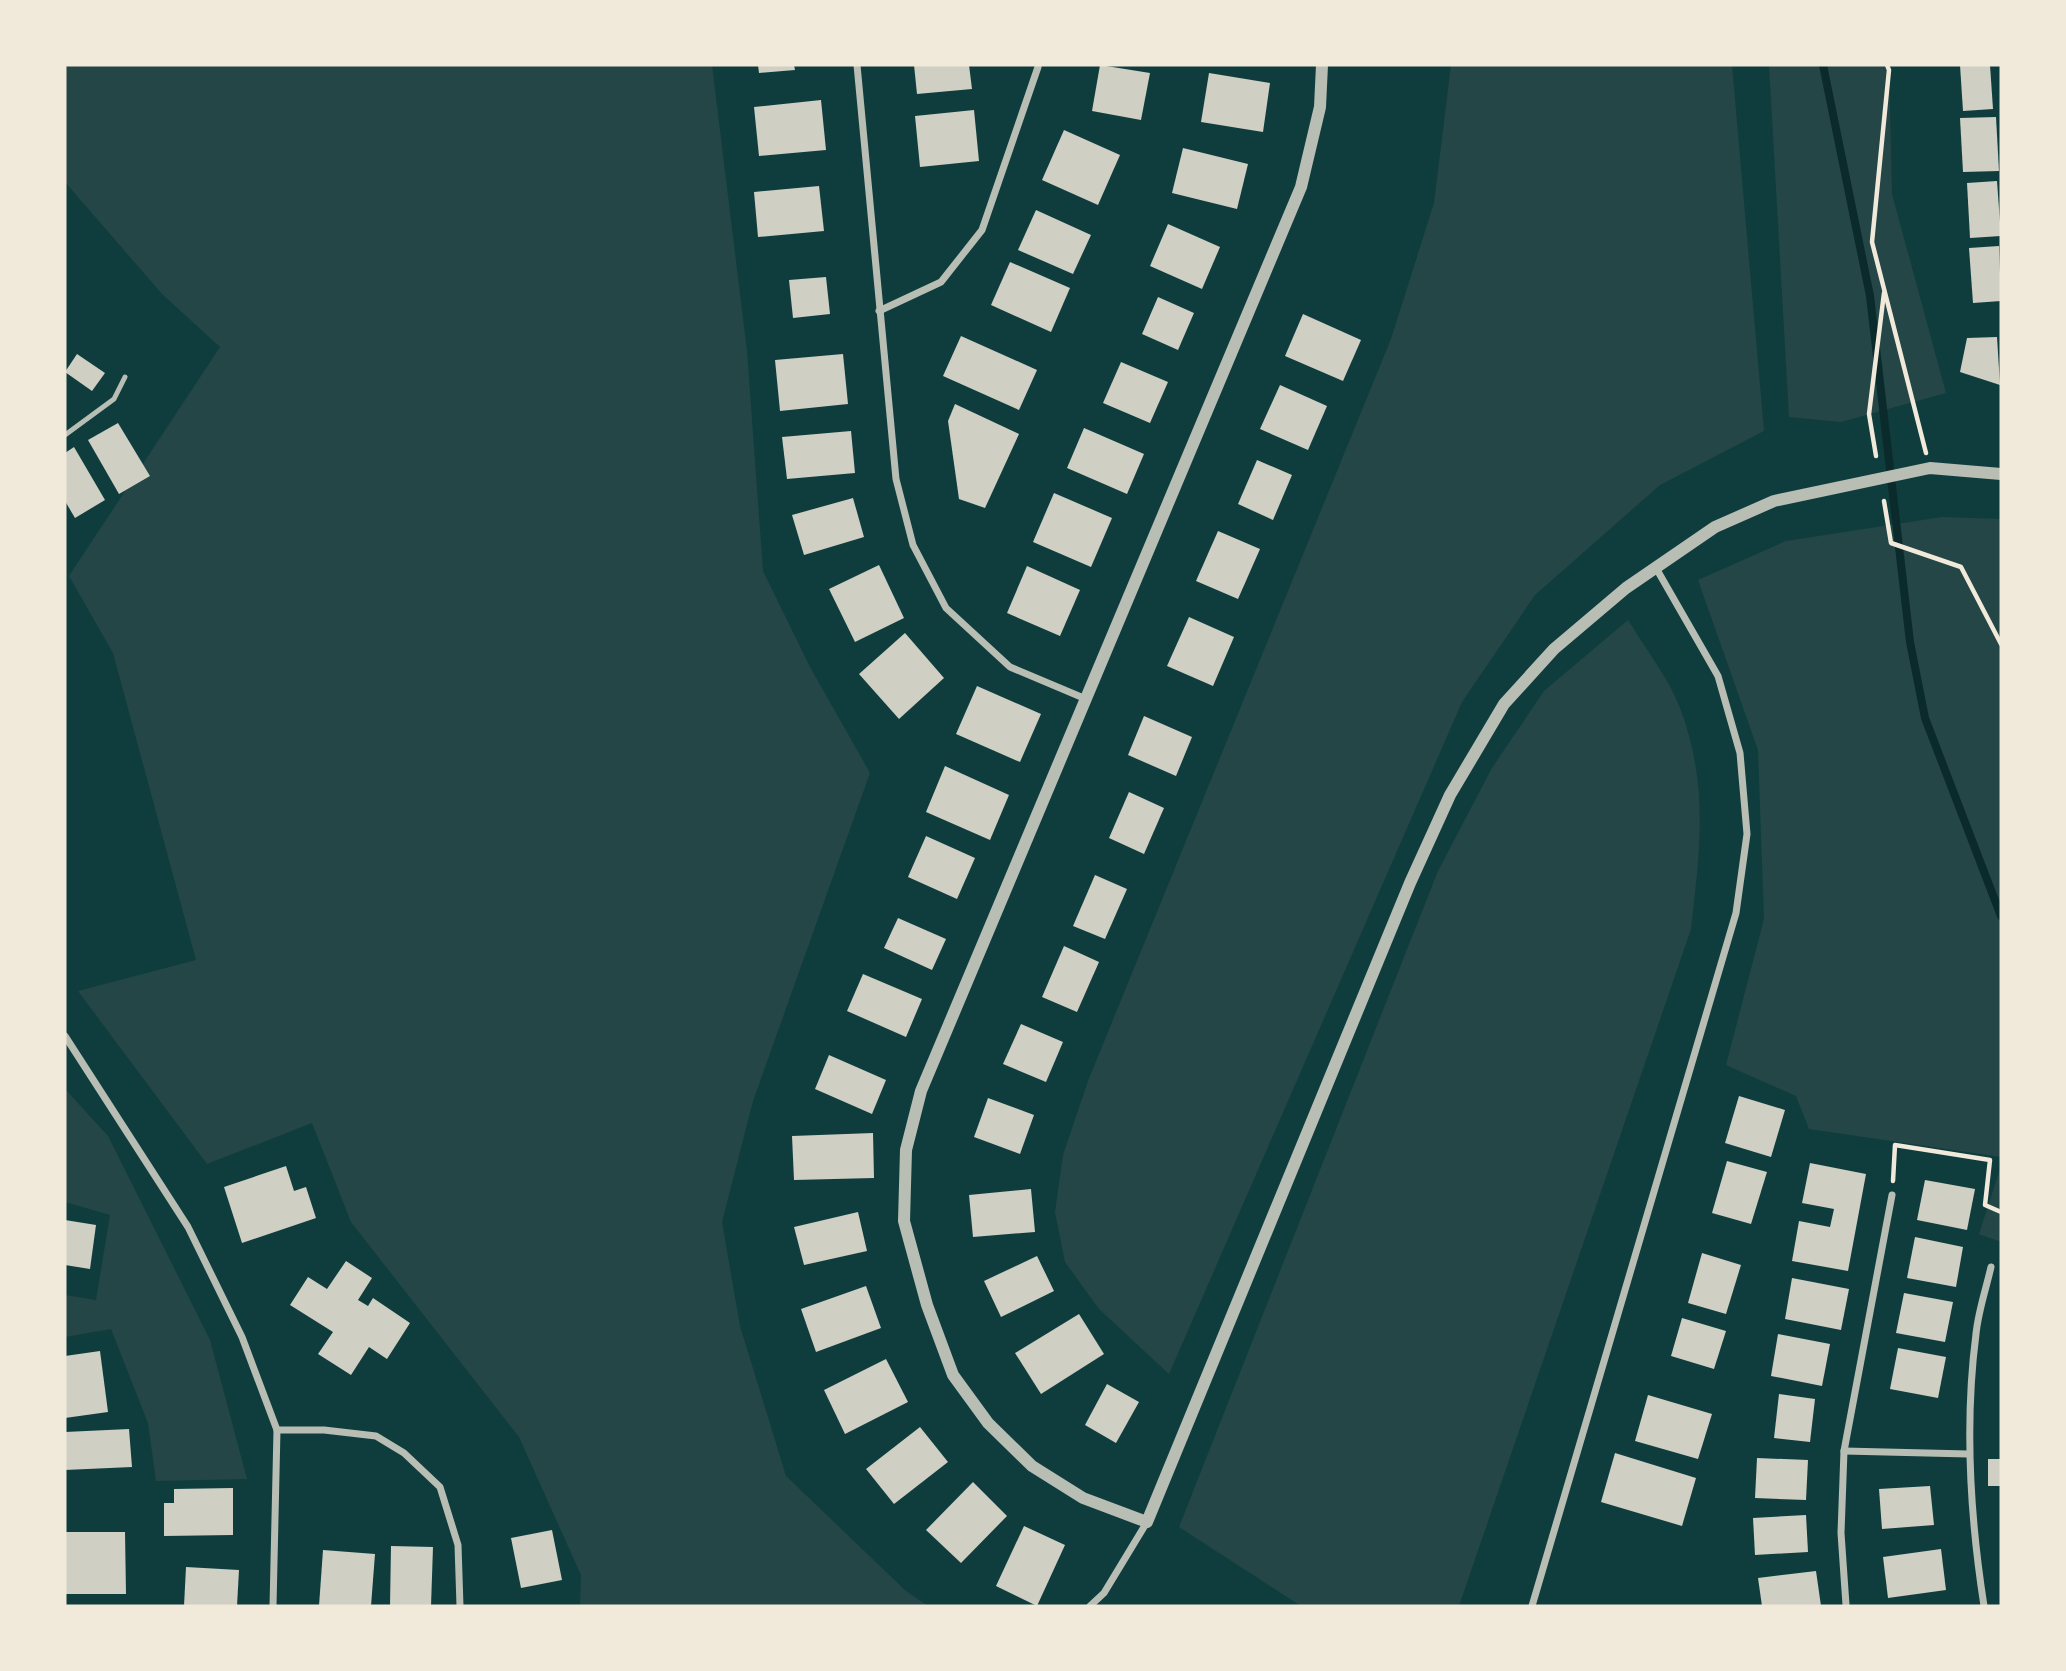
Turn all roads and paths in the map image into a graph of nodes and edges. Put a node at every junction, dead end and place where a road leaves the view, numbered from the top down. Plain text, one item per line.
1 (857, 65) edge
2 (1322, 65) edge
3 (1887, 65) edge
4 (1038, 67) dead end
5 (1885, 289) junction
6 (879, 311) junction
7 (125, 377) dead end
8 (65, 435) edge
9 (1877, 456) dead end
10 (1930, 468) junction
11 (2001, 474) edge
12 (1884, 501) dead end
13 (1656, 568) junction
14 (2001, 644) edge
15 (1086, 699) junction
16 (65, 1037) edge
17 (1892, 1195) joint
18 (2001, 1212) edge
19 (1991, 1267) dead end
20 (276, 1430) junction
21 (1844, 1451) junction
22 (1968, 1454) junction
23 (1147, 1521) junction
24 (1846, 1605) edge
25 (273, 1606) edge
26 (460, 1606) edge
27 (1090, 1606) edge
28 (1532, 1606) edge
29 (1984, 1606) edge

1 - 6 street
2 - 15 street
3 - 5 path
4 - 6 street
5 - 9 path
5 - 10 path
6 - 15 street
7 - 8 lane
10 - 11 street
10 - 13 street
12 - 14 path
13 - 23 street
13 - 28 street
15 - 23 street
16 - 20 street
17 - 18 path
17 - 21 street
19 - 22 street
20 - 25 street
20 - 26 street
21 - 22 street
21 - 24 street
22 - 29 street
23 - 27 street

